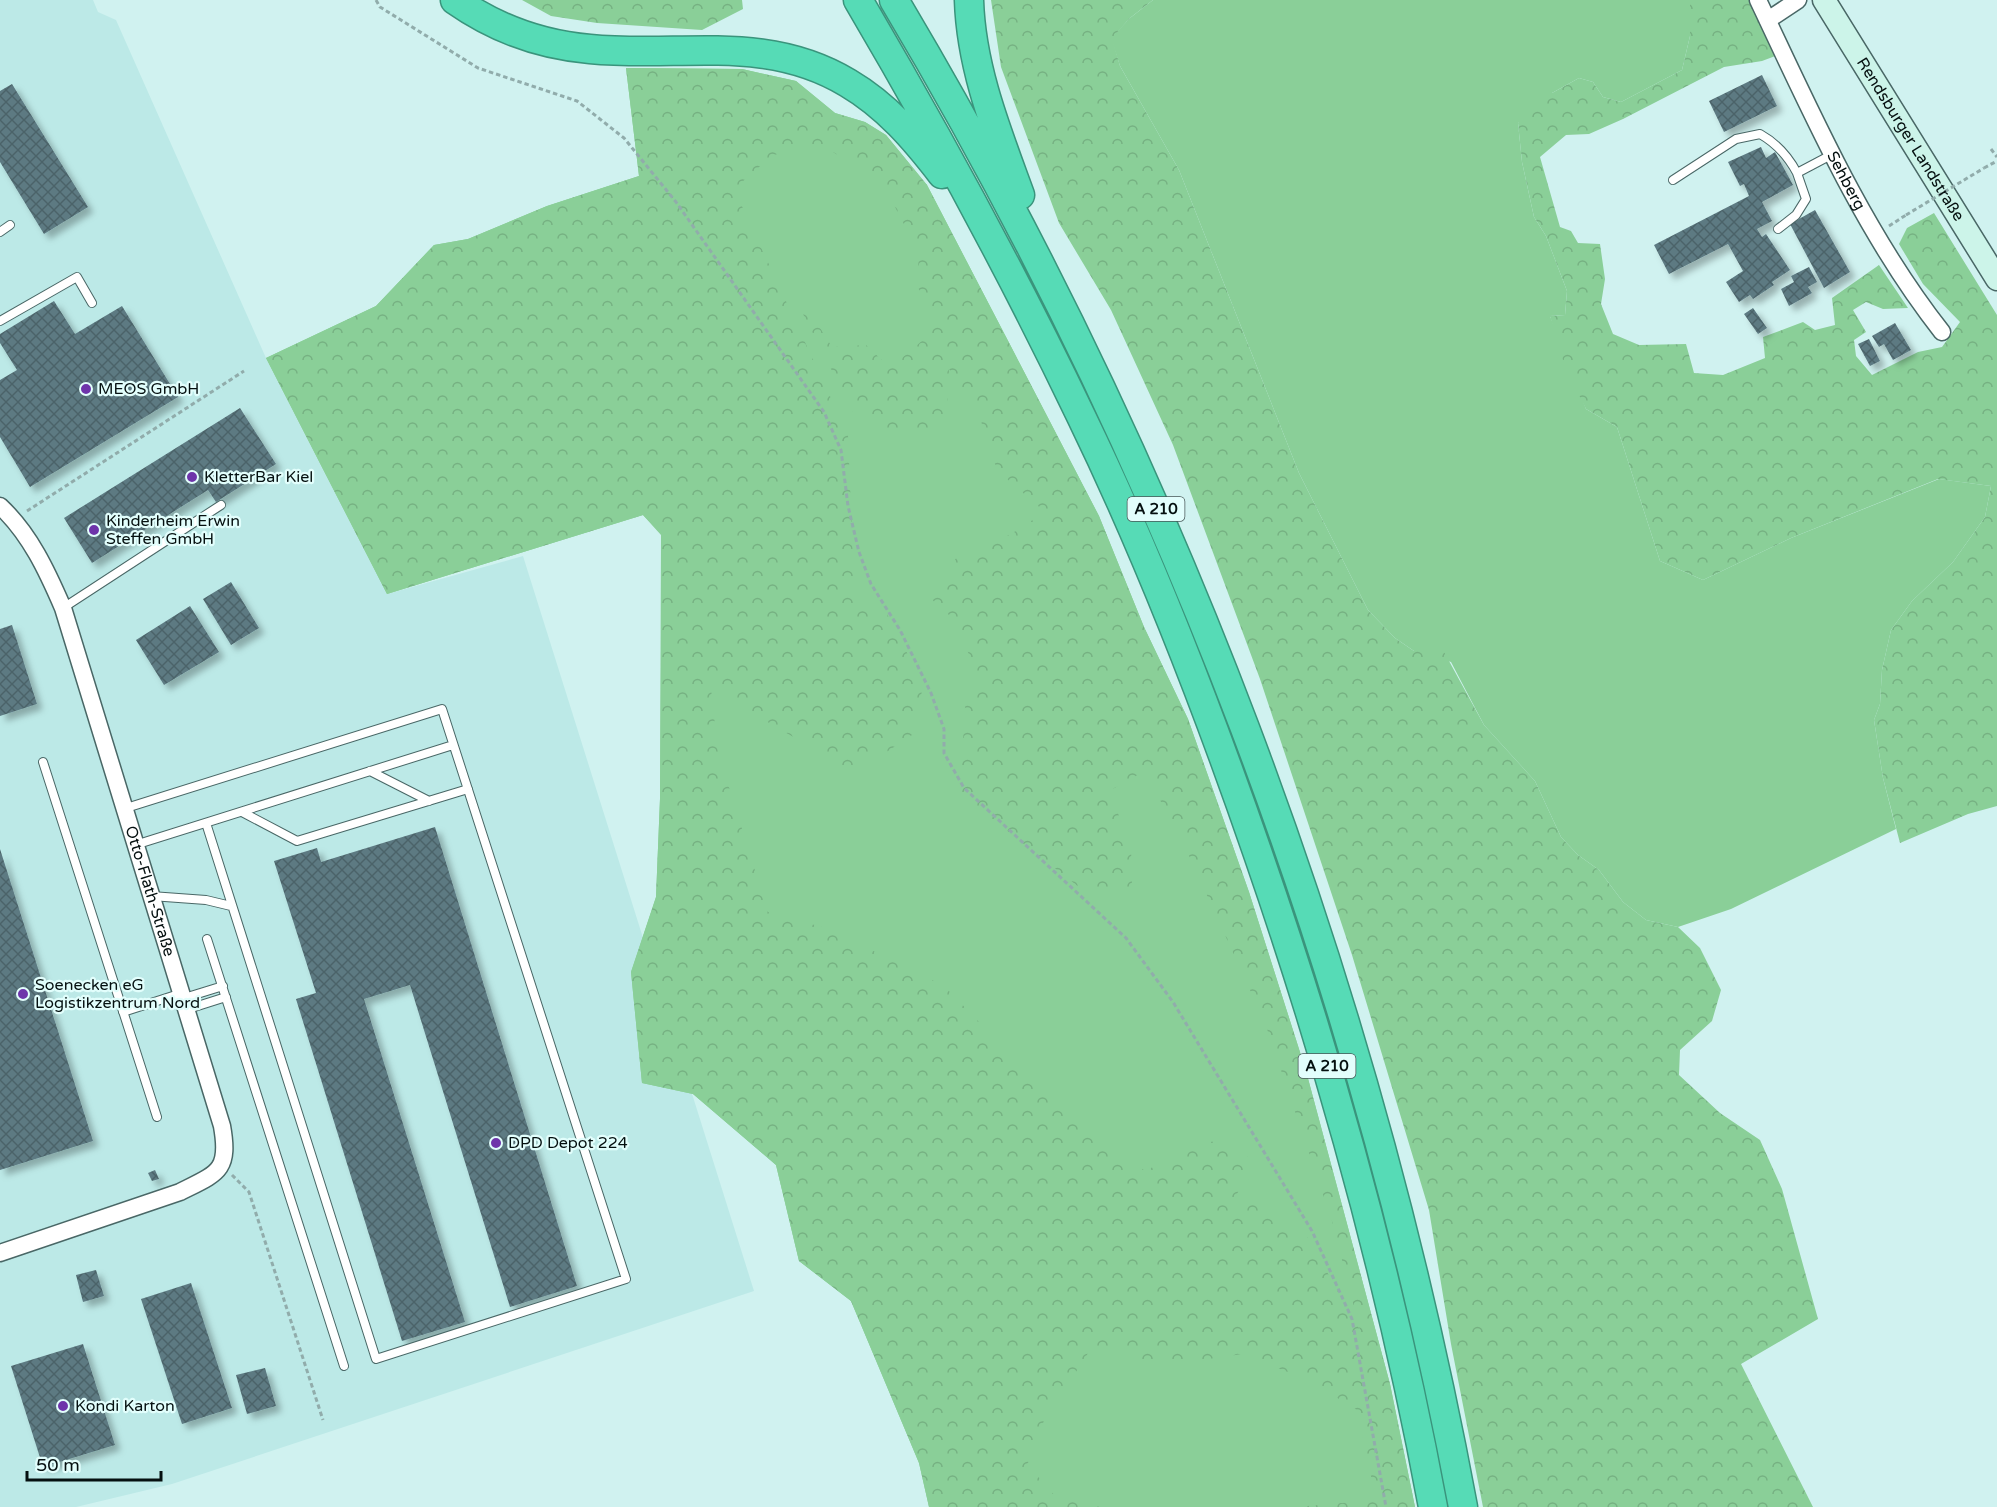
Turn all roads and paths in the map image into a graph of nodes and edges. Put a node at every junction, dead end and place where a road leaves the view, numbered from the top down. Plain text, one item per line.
1 (376, 0) edge
2 (455, 0) edge
3 (858, 0) edge
4 (894, 0) edge
5 (969, 0) edge
6 (1758, 0) edge
7 (1798, 0) edge
8 (1824, 0) edge
9 (1768, 20) junction
10 (1991, 149) dead end
11 (1833, 154) junction
12 (1997, 159) edge
13 (1797, 173) junction
14 (1673, 180) dead end
15 (1906, 215) dead end
16 (10, 225) dead end
17 (1778, 229) dead end
18 (0, 232) edge
19 (998, 248) junction
20 (1997, 279) edge
21 (1057, 299) junction
22 (92, 303) dead end
23 (0, 321) edge
24 (1942, 332) dead end
25 (244, 371) dead end
26 (221, 505) dead end
27 (0, 506) edge
28 (14, 519) junction
29 (63, 608) junction
30 (453, 745) junction
31 (43, 762) dead end
32 (370, 771) junction
33 (468, 789) junction
34 (429, 801) junction
35 (123, 809) junction
36 (242, 812) junction
37 (206, 823) junction
38 (134, 845) junction
39 (150, 896) junction
40 (231, 906) junction
41 (207, 939) dead end
42 (223, 986) junction
43 (226, 997) junction
44 (182, 1001) junction
45 (123, 1012) junction
46 (157, 1117) dead end
47 (222, 1167) junction
48 (0, 1253) edge
49 (344, 1366) dead end
50 (323, 1420) dead end
51 (1386, 1507) edge
52 (1433, 1507) edge
53 (1463, 1507) edge

1 - 51 path
2 - 19 highway
3 - 19 highway, A 210
4 - 21 highway, A 210
5 - 21 highway
6 - 9 street, Sehberg
7 - 9 street
8 - 20 street, Rendsburger Landstraße
9 - 11 street, Sehberg
10 - 12 path
11 - 13 lane
11 - 24 street, Sehberg
12 - 15 path, bridge
13 - 14 lane
13 - 17 lane
16 - 18 lane
19 - 52 highway, A 210
21 - 53 highway, A 210
22 - 23 lane
25 - 28 path
26 - 29 lane
27 - 28 street, Otto-Flath-Straße
28 - 29 street, Otto-Flath-Straße
29 - 35 street, Otto-Flath-Straße
30 - 32 lane
30 - 33 lane
30 - 35 lane
31 - 45 lane
32 - 34 lane
32 - 36 lane
33 - 34 lane
33 - 40 lane
34 - 36 lane
35 - 38 street, Otto-Flath-Straße
36 - 37 lane
37 - 38 lane
37 - 40 lane
38 - 39 street, Otto-Flath-Straße
39 - 40 lane
39 - 44 street, Otto-Flath-Straße
41 - 42 lane
42 - 43 lane
42 - 44 lane
43 - 44 lane
43 - 49 lane
44 - 45 lane
44 - 47 street, Otto-Flath-Straße
45 - 46 lane
47 - 48 street
47 - 50 path

